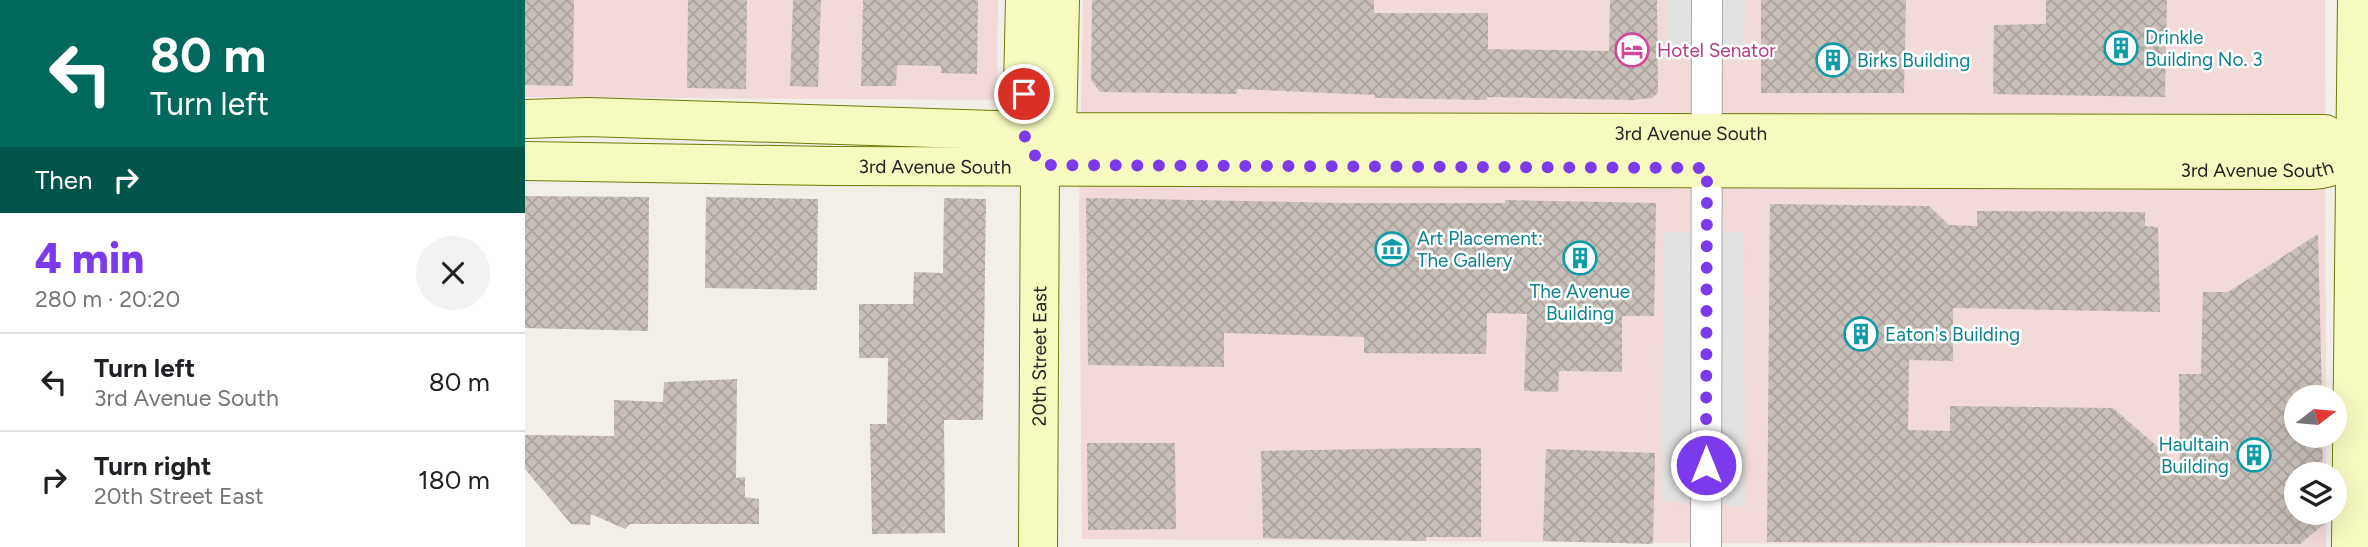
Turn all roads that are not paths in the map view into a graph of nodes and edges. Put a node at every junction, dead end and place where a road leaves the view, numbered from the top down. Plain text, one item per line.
1 (1025, 0) edge
2 (1060, 0) edge
3 (1707, 0) edge
4 (2357, 0) edge
5 (525, 119) edge
6 (1040, 131) junction
7 (1707, 150) junction
8 (2363, 155) edge
9 (525, 161) edge
10 (1040, 165) junction
11 (1038, 547) edge
12 (1706, 547) edge
13 (2351, 547) edge

1 - 6 main road, 20th Street East
2 - 6 main road, 20th Street East
3 - 7 street
4 - 8 main road
5 - 6 main road, 3rd Avenue South
6 - 7 main road, 3rd Avenue South
6 - 10 main road, 20th Street East
7 - 8 main road, 3rd Avenue South
7 - 10 main road, 3rd Avenue South
7 - 12 street
8 - 13 main road
9 - 10 main road, 3rd Avenue South
10 - 11 main road, 20th Street East

